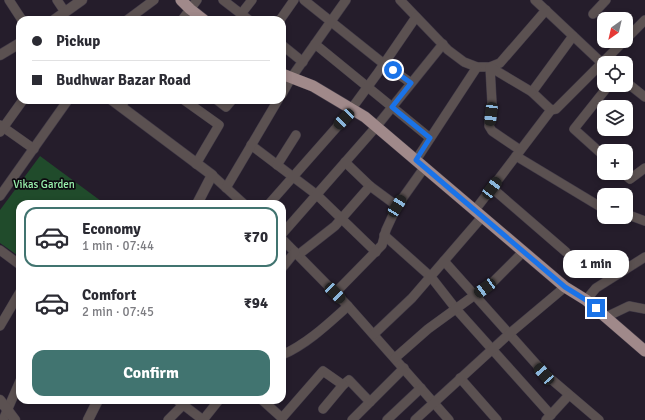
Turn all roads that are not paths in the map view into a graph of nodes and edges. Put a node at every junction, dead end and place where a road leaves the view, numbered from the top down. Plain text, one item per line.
1 (9, 0) edge
2 (58, 0) edge
3 (82, 0) edge
4 (154, 0) edge
5 (181, 0) edge
6 (198, 0) edge
7 (223, 0) edge
8 (252, 0) edge
9 (294, 0) edge
10 (304, 0) edge
11 (346, 0) edge
12 (401, 0) edge
13 (535, 0) edge
14 (606, 0) edge
15 (190, 9) junction
16 (546, 10) junction
17 (65, 12) junction
18 (241, 14) junction
19 (593, 14) dead end
20 (19, 16) edge
21 (60, 16) edge
22 (132, 16) edge
23 (185, 16) edge
24 (199, 16) edge
25 (244, 16) edge
26 (283, 16) edge
27 (416, 18) junction
28 (645, 20) edge
29 (331, 22) junction
30 (633, 32) edge
31 (573, 36) junction
32 (315, 44) junction
33 (442, 44) junction
34 (16, 45) edge
35 (618, 48) edge
36 (286, 49) edge
37 (1, 53) edge
38 (610, 56) edge
39 (597, 58) edge
40 (303, 62) junction
41 (384, 64) junction
42 (477, 67) junction
43 (490, 67) junction
44 (597, 70) edge
45 (287, 76) edge
46 (411, 83) junction
47 (367, 87) junction
48 (633, 88) edge
49 (532, 92) junction
50 (603, 92) edge
51 (645, 97) edge
52 (20, 104) edge
53 (65, 104) edge
54 (124, 104) edge
55 (190, 104) edge
56 (276, 104) edge
57 (392, 107) junction
58 (351, 109) junction
59 (551, 110) junction
60 (376, 127) junction
61 (1, 128) edge
62 (296, 135) dead end
63 (430, 138) junction
64 (251, 145) junction
65 (34, 149) junction
66 (597, 150) edge
67 (518, 153) junction
68 (416, 160) junction
69 (345, 162) junction
70 (196, 164) junction
71 (277, 165) junction
72 (424, 168) junction
73 (645, 168) edge
74 (212, 175) junction
75 (293, 177) junction
76 (633, 177) edge
77 (370, 186) junction
78 (226, 188) junction
79 (492, 188) junction
80 (1, 192) edge
81 (317, 195) junction
82 (199, 200) edge
83 (240, 200) edge
84 (273, 200) edge
85 (597, 204) edge
86 (397, 206) junction
87 (478, 213) junction
88 (633, 216) edge
89 (341, 219) junction
90 (645, 220) edge
91 (286, 230) edge
92 (384, 235) junction
93 (286, 243) edge
94 (0, 250) edge
95 (376, 252) junction
96 (523, 252) junction
97 (566, 252) dead end
98 (296, 254) junction
99 (645, 257) edge
100 (444, 261) junction
101 (16, 262) edge
102 (286, 264) edge
103 (431, 276) junction
104 (565, 287) junction
105 (335, 293) junction
106 (475, 296) junction
107 (16, 297) edge
108 (586, 300) junction
109 (348, 306) junction
110 (456, 309) junction
111 (645, 309) edge
112 (3, 312) edge
113 (606, 317) junction
114 (0, 326) edge
115 (374, 334) junction
116 (509, 334) junction
117 (492, 350) junction
118 (645, 351) edge
119 (286, 353) edge
120 (395, 358) junction
121 (404, 368) junction
122 (460, 378) junction
123 (343, 385) junction
124 (421, 388) junction
125 (16, 391) edge
126 (569, 394) junction
127 (0, 400) edge
128 (370, 402) junction
129 (433, 402) junction
130 (96, 404) edge
131 (179, 404) edge
132 (183, 404) edge
133 (216, 404) edge
134 (266, 404) edge
135 (323, 409) dead end
136 (8, 410) junction
137 (549, 417) edge
138 (3, 420) edge
139 (15, 420) edge
140 (88, 420) edge
141 (168, 420) edge
142 (203, 420) edge
143 (352, 420) edge
144 (387, 420) edge
145 (415, 420) edge
146 (449, 420) edge
147 (497, 420) edge
148 (599, 420) edge

1 - 20 street
2 - 17 street
3 - 17 street
4 - 22 street
5 - 15 highway
6 - 15 street
7 - 18 street
8 - 18 street
9 - 26 street
10 - 29 street
11 - 29 street
12 - 27 street
13 - 16 street
14 - 19 street
15 - 23 street
15 - 24 highway
16 - 31 street
16 - 43 street
17 - 21 street
18 - 25 street
27 - 33 street
27 - 41 street
28 - 30 street
29 - 32 street
29 - 41 street
31 - 39 street
31 - 49 street
32 - 40 street
32 - 47 street
33 - 42 street
33 - 46 street
34 - 37 street
35 - 38 street
36 - 40 street
40 - 45 street
41 - 46 street
41 - 47 street
42 - 43 street
42 - 63 street
43 - 49 street
43 - 67 street
44 - 59 street
45 - 58 highway
46 - 57 street
47 - 57 street
47 - 58 street
48 - 51 street
49 - 59 street
50 - 66 street
52 - 61 street
53 - 65 street
54 - 70 street
55 - 70 street
56 - 64 street
57 - 60 street
57 - 63 street
58 - 60 highway
58 - 75 street
59 - 67 street
60 - 68 highway
60 - 69 street
61 - 65 street
62 - 71 street
63 - 68 street
64 - 71 street
64 - 78 street
65 - 80 street
67 - 79 street
67 - 85 street
68 - 72 highway
69 - 77 street
69 - 81 street
70 - 74 street
71 - 75 street
72 - 86 street
72 - 87 highway
73 - 76 street
74 - 78 street
74 - 82 street
75 - 81 street
75 - 84 street
77 - 86 street
77 - 89 street
78 - 83 street
79 - 87 street
79 - 97 street
81 - 89 street
81 - 91 street
86 - 92 street
87 - 96 highway
87 - 100 street
88 - 90 street
89 - 95 street
89 - 98 street
92 - 95 street
92 - 103 street
93 - 98 street
94 - 101 street
95 - 105 street
96 - 104 highway
96 - 106 street
98 - 102 street
98 - 105 street
99 - 108 street
100 - 103 street
100 - 106 street
103 - 110 street
103 - 115 street
104 - 108 highway
104 - 116 street
105 - 109 street
106 - 110 street
106 - 116 street
107 - 112 street
108 - 113 highway
109 - 115 street
109 - 119 street
110 - 117 street
110 - 120 street
111 - 113 street
112 - 114 street
113 - 118 highway
115 - 120 street
116 - 117 street
116 - 126 street
117 - 122 street
117 - 137 street
120 - 121 street
121 - 124 street
121 - 128 street
122 - 129 street
122 - 147 street
123 - 128 street
123 - 134 street
123 - 135 street
124 - 129 street
124 - 144 street
125 - 136 street
126 - 137 street
126 - 148 street
127 - 136 street
128 - 143 street
129 - 145 street
129 - 146 street
130 - 140 street
131 - 141 street
132 - 142 street
133 - 142 street
136 - 138 street
136 - 139 street

